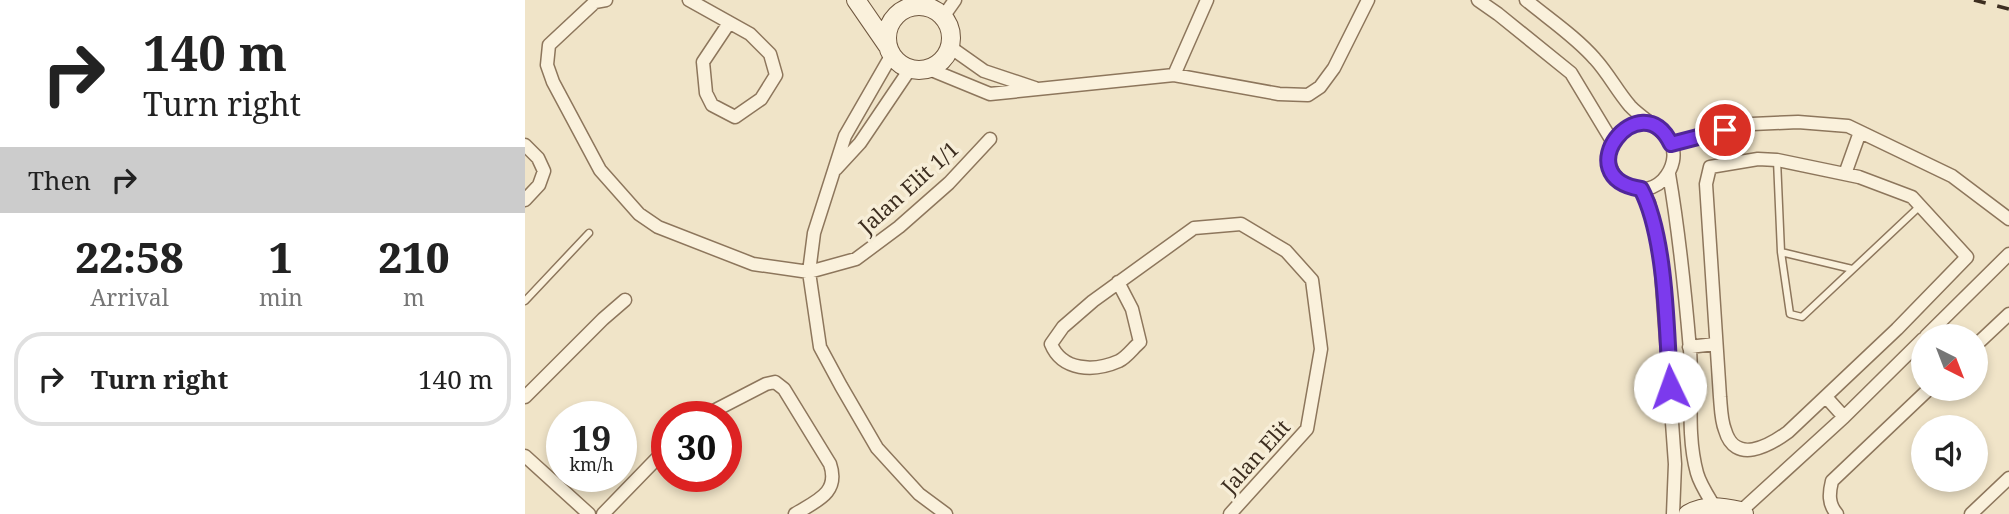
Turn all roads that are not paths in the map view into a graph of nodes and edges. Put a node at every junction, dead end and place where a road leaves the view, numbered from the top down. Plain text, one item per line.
1 (606, 0) edge
2 (689, 0) edge
3 (856, 0) edge
4 (886, 0) edge
5 (955, 0) edge
6 (1207, 0) edge
7 (1368, 0) edge
8 (1478, 0) edge
9 (1527, 0) edge
10 (921, 4) edge
11 (943, 17) junction
12 (729, 23) junction
13 (950, 47) junction
14 (889, 50) junction
15 (919, 69) junction
16 (1174, 75) junction
17 (1039, 89) junction
18 (1647, 123) junction
19 (1860, 132) junction
20 (990, 139) dead end
21 (1612, 141) junction
22 (1671, 144) junction
23 (525, 145) edge
24 (1777, 160) junction
25 (1669, 174) junction
26 (1845, 174) junction
27 (832, 175) junction
28 (1641, 189) junction
29 (525, 200) edge
30 (1920, 206) junction
31 (2009, 219) edge
32 (589, 233) dead end
33 (1781, 252) junction
34 (2009, 254) edge
35 (1852, 269) junction
36 (809, 272) junction
37 (1118, 282) junction
38 (625, 300) dead end
39 (525, 301) edge
40 (2009, 314) edge
41 (1938, 324) edge
42 (1988, 334) edge
43 (1715, 344) junction
44 (1689, 347) junction
45 (1911, 351) edge
46 (525, 397) edge
47 (1826, 397) junction
48 (733, 401) edge
49 (1916, 401) edge
50 (1844, 417) junction
51 (525, 456) edge
52 (651, 464) edge
53 (2009, 478) edge
54 (1714, 506) junction
55 (1834, 511) edge
56 (1743, 512) edge
57 (589, 514) edge
58 (603, 514) edge
59 (795, 514) edge
60 (946, 514) edge
61 (1230, 514) edge
62 (1672, 514) edge
63 (1688, 514) edge
64 (1971, 514) edge

1 - 36 street
2 - 12 street
3 - 14 street
4 - 10 street
5 - 11 street
6 - 16 street
7 - 16 street
8 - 21 street
9 - 18 street
10 - 11 street
10 - 14 street
11 - 13 street
12 - 12 street
13 - 15 street
13 - 17 street
14 - 15 street
14 - 27 street
15 - 17 street
15 - 27 street
16 - 17 street
18 - 21 street
18 - 22 street
19 - 22 street
19 - 26 street
19 - 31 street
20 - 36 street, Jalan Elit 1/1
21 - 28 street
22 - 25 street
23 - 29 street
24 - 26 street
24 - 33 lane
24 - 43 street
25 - 28 street
25 - 44 street
26 - 30 street
27 - 36 street
28 - 62 street
30 - 35 lane
30 - 47 street
32 - 39 lane
33 - 35 lane
33 - 35 lane
34 - 41 street
36 - 60 street
37 - 37 street, Jalan Elit
37 - 61 street, Jalan Elit
38 - 46 street
40 - 42 street
43 - 44 street
43 - 47 street
44 - 54 street
45 - 50 street
47 - 50 street
48 - 59 street
49 - 55 street
50 - 56 street
51 - 57 street
52 - 58 street
53 - 64 street
54 - 56 street
54 - 63 street

